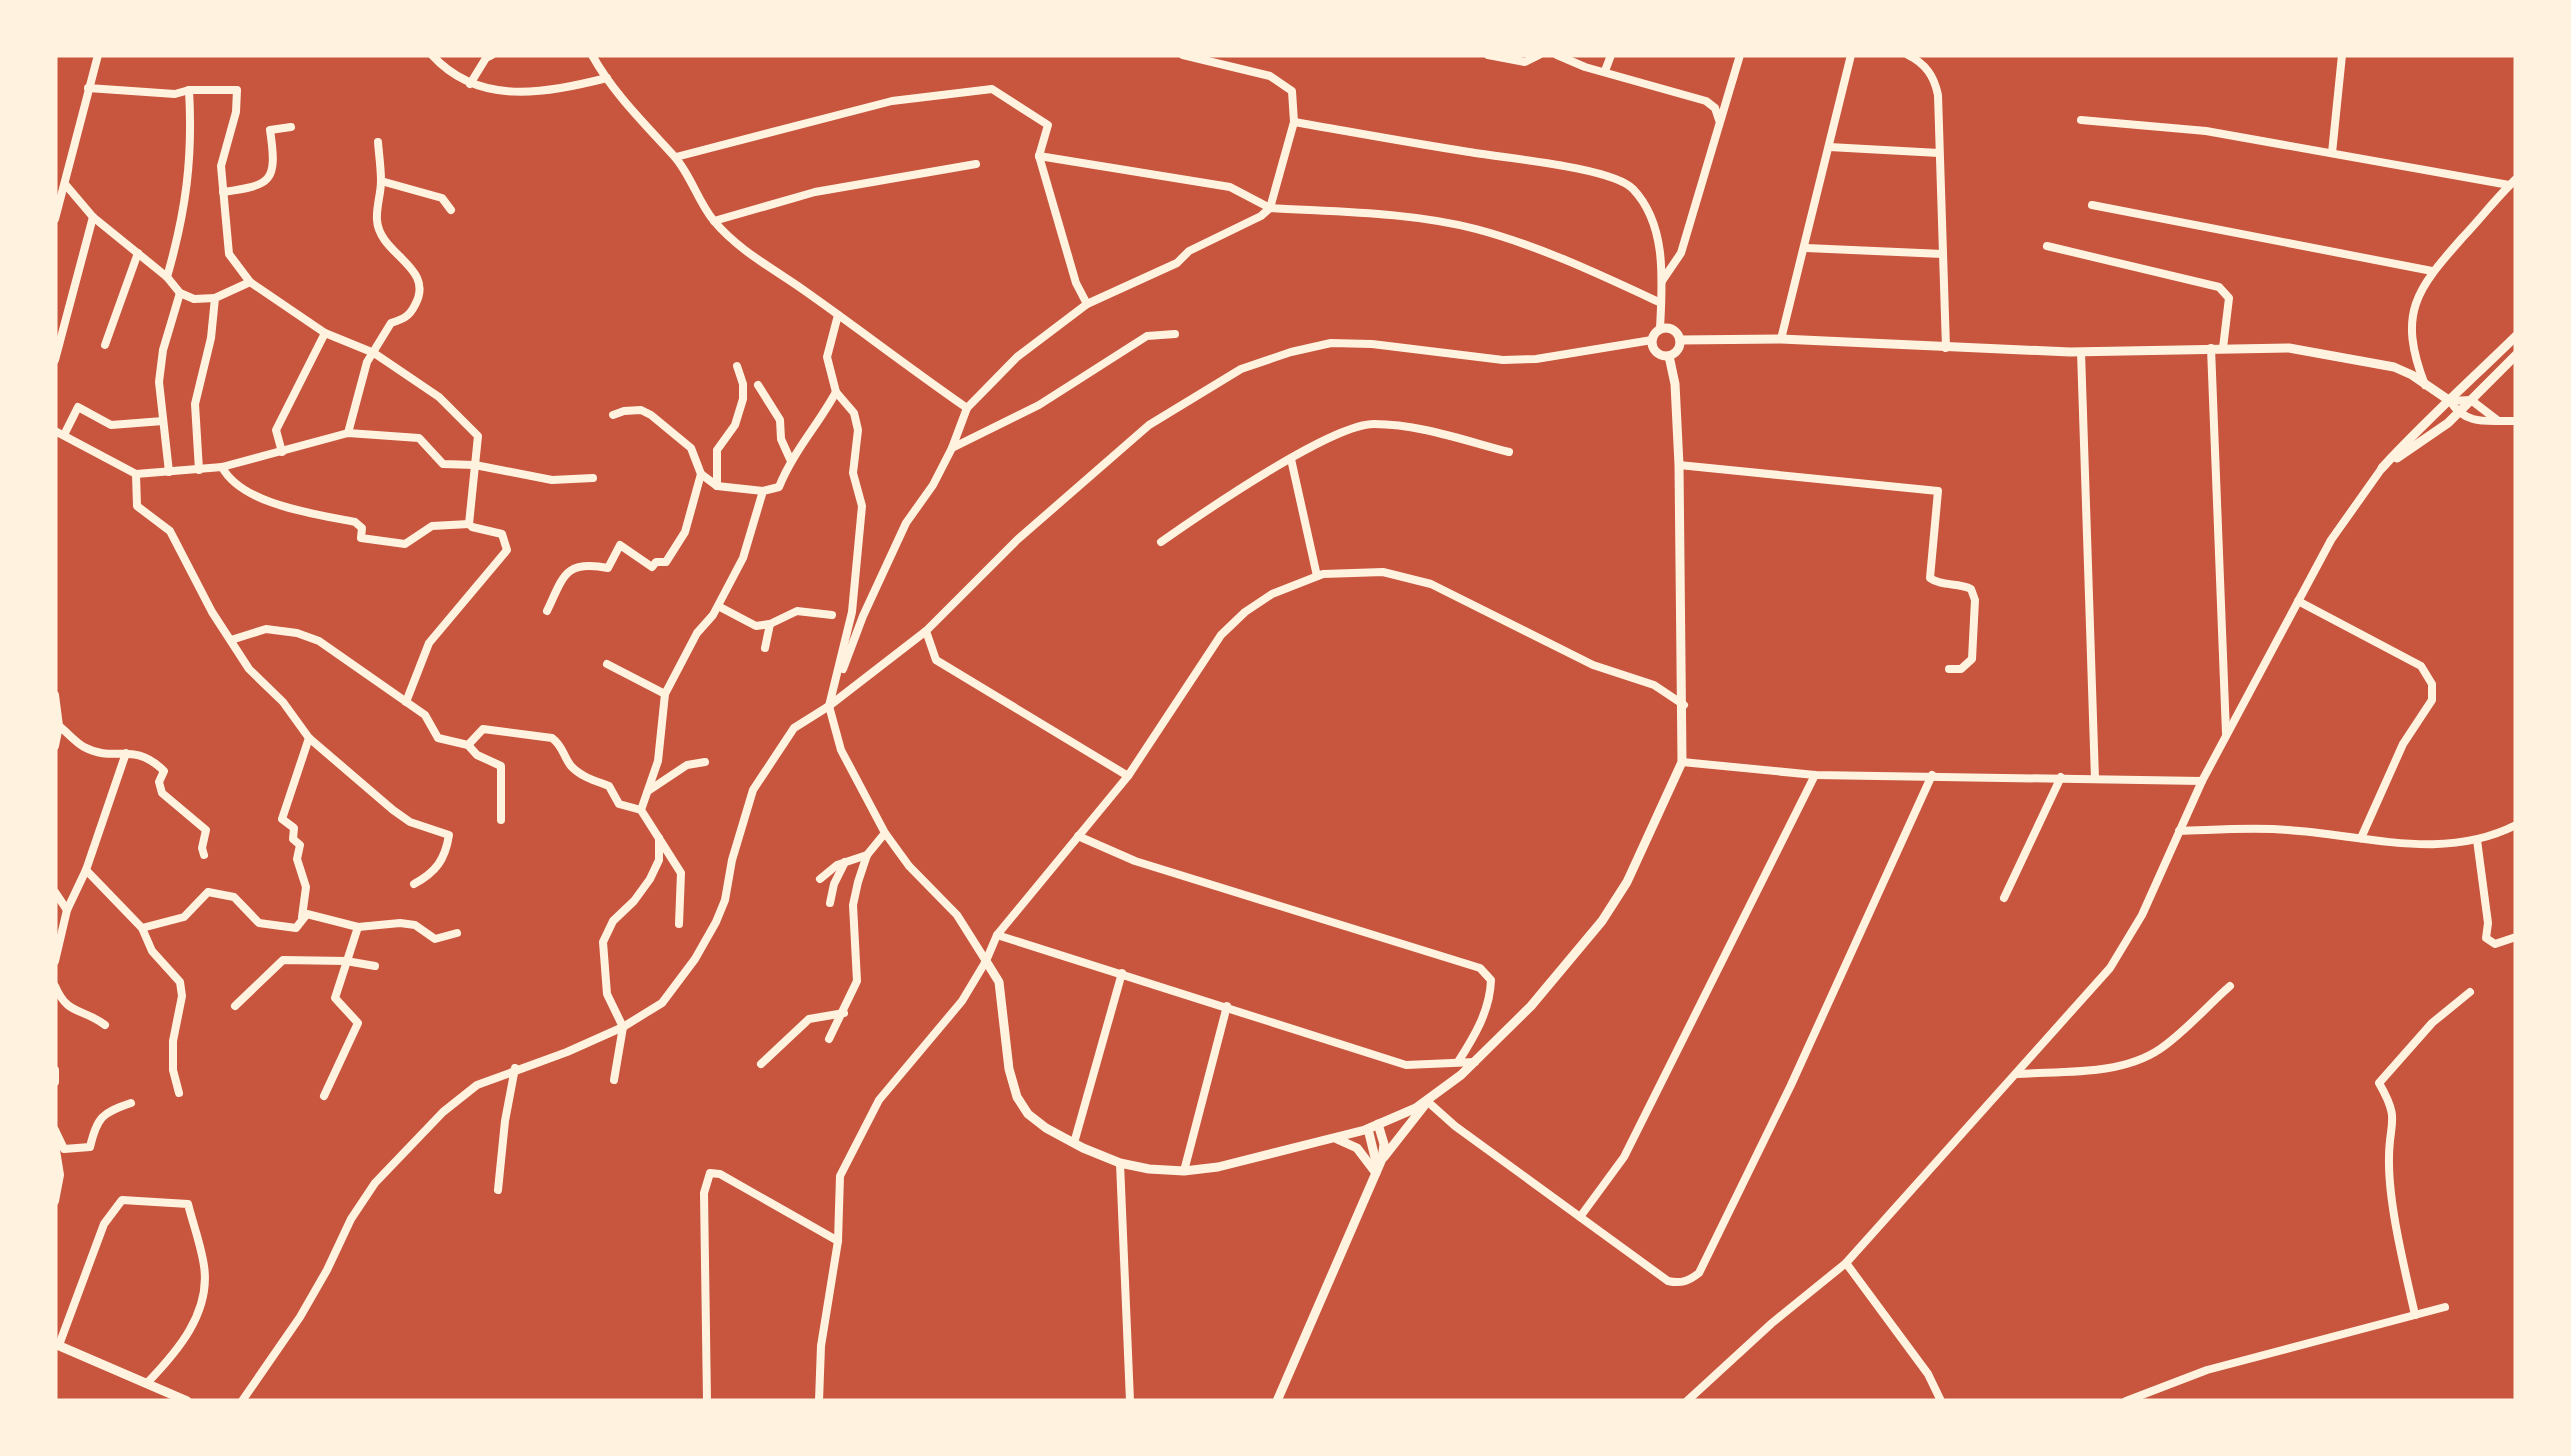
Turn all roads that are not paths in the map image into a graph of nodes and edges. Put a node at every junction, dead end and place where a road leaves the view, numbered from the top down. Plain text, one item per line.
1 (98, 55) edge
2 (432, 55) edge
3 (492, 55) edge
4 (592, 55) edge
5 (1183, 55) edge
6 (1488, 55) edge
7 (1539, 55) edge
8 (1557, 55) edge
9 (1611, 55) edge
10 (1740, 55) edge
11 (1851, 55) edge
12 (1908, 55) edge
13 (2342, 55) edge
14 (1605, 71) junction
15 (606, 78) junction
16 (470, 84) junction
17 (88, 88) junction
18 (188, 90) junction
19 (2081, 120) dead end
20 (1294, 122) junction
21 (291, 126) dead end
22 (1717, 136) junction
23 (378, 142) dead end
24 (1829, 147) junction
25 (1938, 153) junction
26 (2332, 153) junction
27 (1039, 156) junction
28 (676, 158) junction
29 (976, 164) dead end
30 (381, 182) junction
31 (2513, 182) edge
32 (66, 184) junction
33 (223, 192) junction
34 (2092, 205) dead end
35 (1270, 208) junction
36 (450, 210) dead end
37 (93, 216) junction
38 (55, 219) edge
39 (714, 220) junction
40 (2047, 246) dead end
41 (1806, 248) junction
42 (138, 253) junction
43 (1943, 254) junction
44 (2432, 272) junction
45 (167, 277) junction
46 (1662, 280) junction
47 (250, 282) junction
48 (180, 294) junction
49 (215, 298) junction
50 (1661, 303) junction
51 (1087, 304) junction
52 (838, 314) junction
53 (1660, 329) junction
54 (325, 334) junction
55 (1175, 334) dead end
56 (2516, 336) edge
57 (1652, 340) junction
58 (1680, 340) junction
59 (1780, 340) junction
60 (105, 345) dead end
61 (2210, 348) junction
62 (2223, 348) junction
63 (1946, 349) junction
64 (2081, 352) junction
65 (374, 353) junction
66 (2516, 355) edge
67 (1669, 356) junction
68 (55, 360) edge
69 (736, 366) dead end
70 (2425, 385) junction
71 (758, 386) dead end
72 (836, 392) junction
73 (2471, 400) junction
74 (2450, 402) junction
75 (967, 408) junction
76 (2457, 413) junction
77 (613, 415) dead end
78 (2497, 420) junction
79 (2516, 421) edge
80 (163, 422) junction
81 (60, 433) edge
82 (348, 433) junction
83 (952, 448) junction
84 (282, 452) junction
85 (1510, 452) dead end
86 (790, 459) junction
87 (1292, 459) junction
88 (476, 464) junction
89 (1679, 465) junction
90 (222, 467) junction
91 (2382, 468) junction
92 (199, 470) junction
93 (169, 472) junction
94 (136, 474) junction
95 (701, 474) junction
96 (593, 478) dead end
97 (717, 486) junction
98 (763, 491) junction
99 (470, 524) junction
100 (1161, 542) dead end
101 (1317, 576) junction
102 (2298, 601) junction
103 (718, 606) junction
104 (547, 611) dead end
105 (832, 615) dead end
106 (770, 624) junction
107 (926, 631) junction
108 (231, 640) junction
109 (765, 648) dead end
110 (607, 664) dead end
111 (1949, 669) dead end
112 (664, 694) junction
113 (55, 696) edge
114 (406, 702) junction
115 (1684, 705) junction
116 (830, 706) junction
117 (59, 726) junction
118 (2226, 737) junction
119 (308, 738) junction
120 (468, 745) junction
121 (55, 746) edge
122 (126, 753) junction
123 (705, 762) dead end
124 (1682, 762) junction
125 (1816, 774) junction
126 (1932, 775) junction
127 (1128, 776) junction
128 (2061, 777) junction
129 (2095, 779) junction
130 (2202, 781) junction
131 (648, 791) junction
132 (642, 810) junction
133 (501, 820) dead end
134 (2516, 824) edge
135 (2179, 832) junction
136 (885, 833) junction
137 (1078, 836) junction
138 (659, 838) junction
139 (2361, 838) junction
140 (2476, 840) junction
141 (867, 854) junction
142 (204, 855) dead end
143 (845, 862) junction
144 (86, 870) junction
145 (820, 879) dead end
146 (414, 884) dead end
147 (55, 892) edge
148 (2004, 898) dead end
149 (830, 903) dead end
150 (67, 910) junction
151 (302, 917) junction
152 (679, 924) dead end
153 (358, 927) junction
154 (142, 928) junction
155 (457, 933) dead end
156 (997, 935) junction
157 (2516, 937) edge
158 (55, 961) edge
159 (346, 961) junction
160 (986, 961) junction
161 (376, 966) dead end
162 (1122, 973) junction
163 (55, 986) edge
164 (2230, 986) dead end
165 (2470, 992) dead end
166 (236, 1006) dead end
167 (1227, 1006) junction
168 (844, 1012) junction
169 (105, 1024) dead end
170 (623, 1027) junction
171 (829, 1039) dead end
172 (1458, 1062) junction
173 (1475, 1062) junction
174 (761, 1064) dead end
175 (515, 1068) junction
176 (55, 1070) edge
177 (2016, 1074) junction
178 (614, 1080) dead end
179 (55, 1082) edge
180 (179, 1093) dead end
181 (324, 1096) dead end
182 (1427, 1102) junction
183 (131, 1103) dead end
184 (1373, 1126) junction
185 (55, 1130) edge
186 (1334, 1138) junction
187 (1074, 1143) junction
188 (55, 1144) edge
189 (1120, 1162) junction
190 (1379, 1167) junction
191 (1184, 1171) junction
192 (57, 1174) edge
193 (498, 1190) dead end
194 (55, 1201) edge
195 (1580, 1217) junction
196 (838, 1241) junction
197 (1846, 1262) junction
198 (2445, 1306) dead end
199 (2415, 1315) junction
200 (57, 1345) edge
201 (147, 1383) junction
202 (187, 1401) edge
203 (242, 1401) edge
204 (708, 1401) edge
205 (819, 1401) edge
206 (1130, 1401) edge
207 (1278, 1401) edge
208 (1687, 1401) edge
209 (1941, 1401) edge
210 (2126, 1401) edge

1 - 17 street
2 - 16 street
3 - 16 street
4 - 15 street
5 - 20 street
6 - 7 street
8 - 14 street
9 - 14 street
10 - 22 street
11 - 24 street
12 - 25 street
13 - 26 street
14 - 22 street
15 - 16 street
15 - 28 street
17 - 18 street
17 - 32 street
18 - 33 street
18 - 45 street
19 - 26 street
20 - 35 street
20 - 46 street
21 - 33 street
22 - 46 street
23 - 30 street
24 - 25 street
24 - 41 street
25 - 43 street
26 - 31 street
27 - 28 street
27 - 35 street
27 - 51 street
28 - 39 street
29 - 39 street
30 - 36 street
30 - 65 street
31 - 44 street
32 - 37 street
32 - 38 street
33 - 47 street
34 - 44 street
35 - 50 street
35 - 51 street
37 - 42 street
37 - 68 street
39 - 52 street
40 - 62 street
41 - 43 street
41 - 59 street
42 - 45 street
42 - 60 street
43 - 63 street
44 - 70 street
45 - 48 street
46 - 50 street
47 - 49 street
47 - 54 street
48 - 49 street
48 - 80 street
49 - 92 street
50 - 53 street
51 - 75 street
52 - 72 street
52 - 75 street
53 - 57 street
53 - 58 street
54 - 65 street
54 - 84 street
55 - 83 street
56 - 74 street
57 - 67 street
57 - 107 street
58 - 59 street
58 - 67 street
59 - 63 street
61 - 62 street
61 - 64 street
61 - 118 street
62 - 70 street
63 - 64 street
64 - 129 street
65 - 82 street
65 - 88 street
66 - 73 street
67 - 89 street
69 - 97 street
70 - 74 street
71 - 86 street
72 - 86 street
72 - 116 street
73 - 74 street
73 - 76 street
73 - 78 street
74 - 76 street
74 - 91 street
75 - 83 street
76 - 78 street
76 - 91 street
77 - 95 street
78 - 79 street
80 - 81 street
80 - 93 street
81 - 94 street
82 - 84 street
82 - 88 street
83 - 116 street
84 - 90 street
85 - 87 street
86 - 98 street
87 - 100 street
87 - 101 street
88 - 96 street
88 - 99 street
89 - 111 street
89 - 115 street
90 - 92 street
90 - 99 street
91 - 102 street
92 - 93 street
93 - 94 street
94 - 108 street
95 - 97 street
95 - 104 street
97 - 98 street
98 - 103 street
99 - 114 street
101 - 115 street
101 - 127 street
102 - 118 street
102 - 139 street
103 - 106 street
103 - 112 street
105 - 106 street
106 - 109 street
107 - 116 street
107 - 127 street
108 - 114 street
108 - 119 street
110 - 112 street
112 - 131 street
113 - 117 street
114 - 120 street
115 - 124 street
116 - 136 street
116 - 170 street
117 - 121 street
117 - 122 street
118 - 130 street
119 - 146 street
119 - 151 street
120 - 132 street
120 - 133 street
122 - 142 street
122 - 144 street
123 - 131 street
124 - 125 street
124 - 173 street
125 - 126 street
125 - 195 street
126 - 128 street
126 - 195 street
127 - 137 street
128 - 129 street
128 - 148 street
129 - 130 street
130 - 135 street
131 - 132 street
132 - 138 street
134 - 140 street
135 - 139 street
135 - 177 street
136 - 141 street
136 - 160 street
137 - 156 street
137 - 172 street
138 - 152 street
138 - 170 street
139 - 140 street
140 - 157 street
141 - 143 street
141 - 168 street
143 - 145 street
143 - 149 street
144 - 150 street
144 - 154 street
147 - 150 street
150 - 158 street
151 - 153 street
151 - 154 street
153 - 155 street
153 - 159 street
154 - 180 street
156 - 160 street
156 - 162 street
159 - 161 street
159 - 166 street
159 - 181 street
160 - 187 street
160 - 196 street
162 - 167 street
162 - 187 street
163 - 169 street
164 - 177 street
165 - 199 street
167 - 172 street
167 - 191 street
168 - 171 street
168 - 174 street
170 - 175 street
170 - 178 street
172 - 173 street
173 - 182 street
175 - 193 street
175 - 203 street
176 - 179 street
177 - 197 street
182 - 184 street
182 - 190 street
182 - 195 street
183 - 185 street
184 - 186 street
184 - 190 street
186 - 190 street
186 - 191 street
187 - 189 street
188 - 192 street
189 - 191 street
189 - 206 street
190 - 207 street
192 - 194 street
196 - 204 street
196 - 205 street
197 - 208 street
197 - 209 street
198 - 199 street
199 - 210 street
200 - 201 street
200 - 201 street
201 - 202 street

